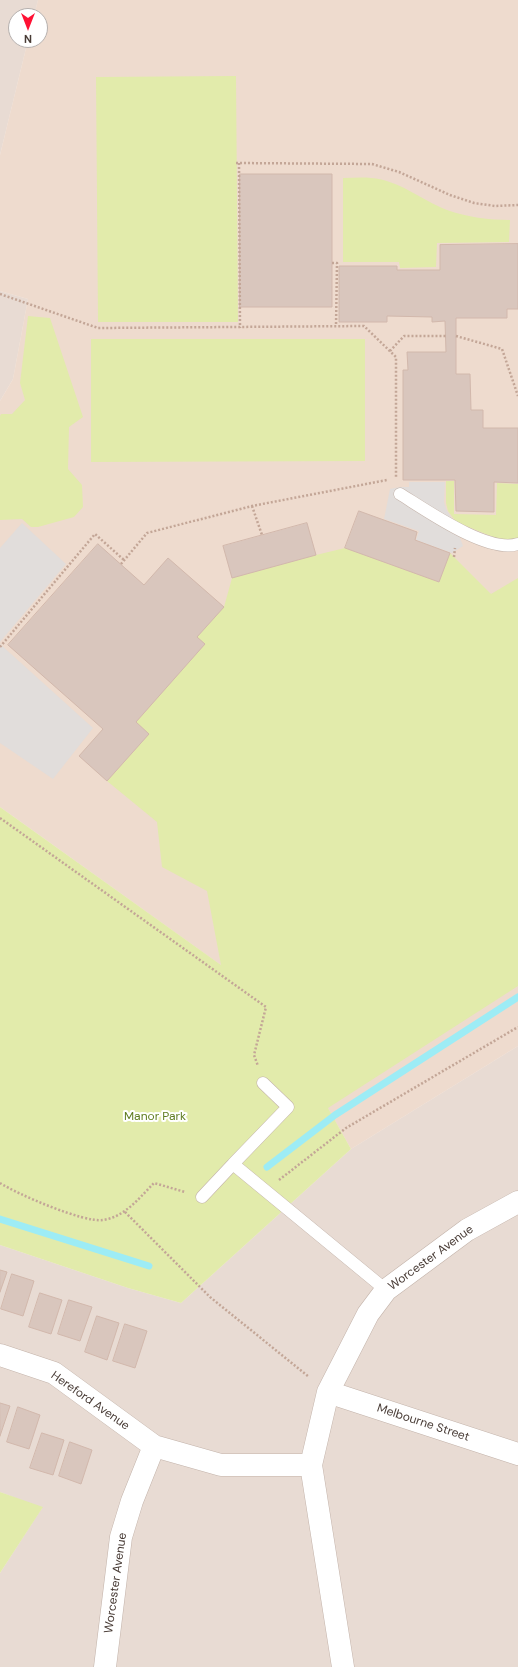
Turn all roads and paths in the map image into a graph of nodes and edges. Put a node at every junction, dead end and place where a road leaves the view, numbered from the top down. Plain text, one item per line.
1 (518, 205) edge
2 (332, 263) dead end
3 (0, 294) edge
4 (336, 326) junction
5 (240, 328) junction
6 (446, 336) dead end
7 (456, 336) dead end
8 (390, 351) junction
9 (518, 396) edge
10 (396, 479) dead end
11 (388, 480) dead end
12 (400, 494) dead end
13 (252, 506) junction
14 (262, 535) dead end
15 (518, 544) edge
16 (124, 560) junction
17 (121, 564) dead end
18 (0, 647) edge
19 (0, 818) edge
20 (518, 1027) edge
21 (263, 1083) joint
22 (233, 1164) junction
23 (0, 1183) edge
24 (264, 1190) junction
25 (202, 1197) joint
26 (518, 1202) edge
27 (125, 1212) junction
28 (386, 1290) junction
29 (0, 1355) edge
30 (328, 1392) junction
31 (154, 1446) junction
32 (518, 1454) edge
33 (311, 1465) junction
34 (105, 1667) edge
35 (343, 1667) edge

1 - 5 path
2 - 4 path
3 - 5 path
4 - 5 path
4 - 8 path
6 - 8 path
7 - 9 path
8 - 10 path
11 - 13 path
12 - 15 lane
13 - 14 path
13 - 16 path
16 - 17 path
16 - 18 path
19 - 21 path
20 - 24 path
21 - 22 lane
22 - 24 lane
22 - 25 lane
23 - 27 path
24 - 28 lane
25 - 27 path
26 - 28 street, Worcester Avenue
27 - 30 path
28 - 30 street, Worcester Avenue
29 - 31 street, Hereford Avenue
30 - 32 street, Melbourne Street
30 - 33 street, Worcester Avenue
31 - 33 street
31 - 34 street, Worcester Avenue
33 - 35 street, Worcester Avenue

